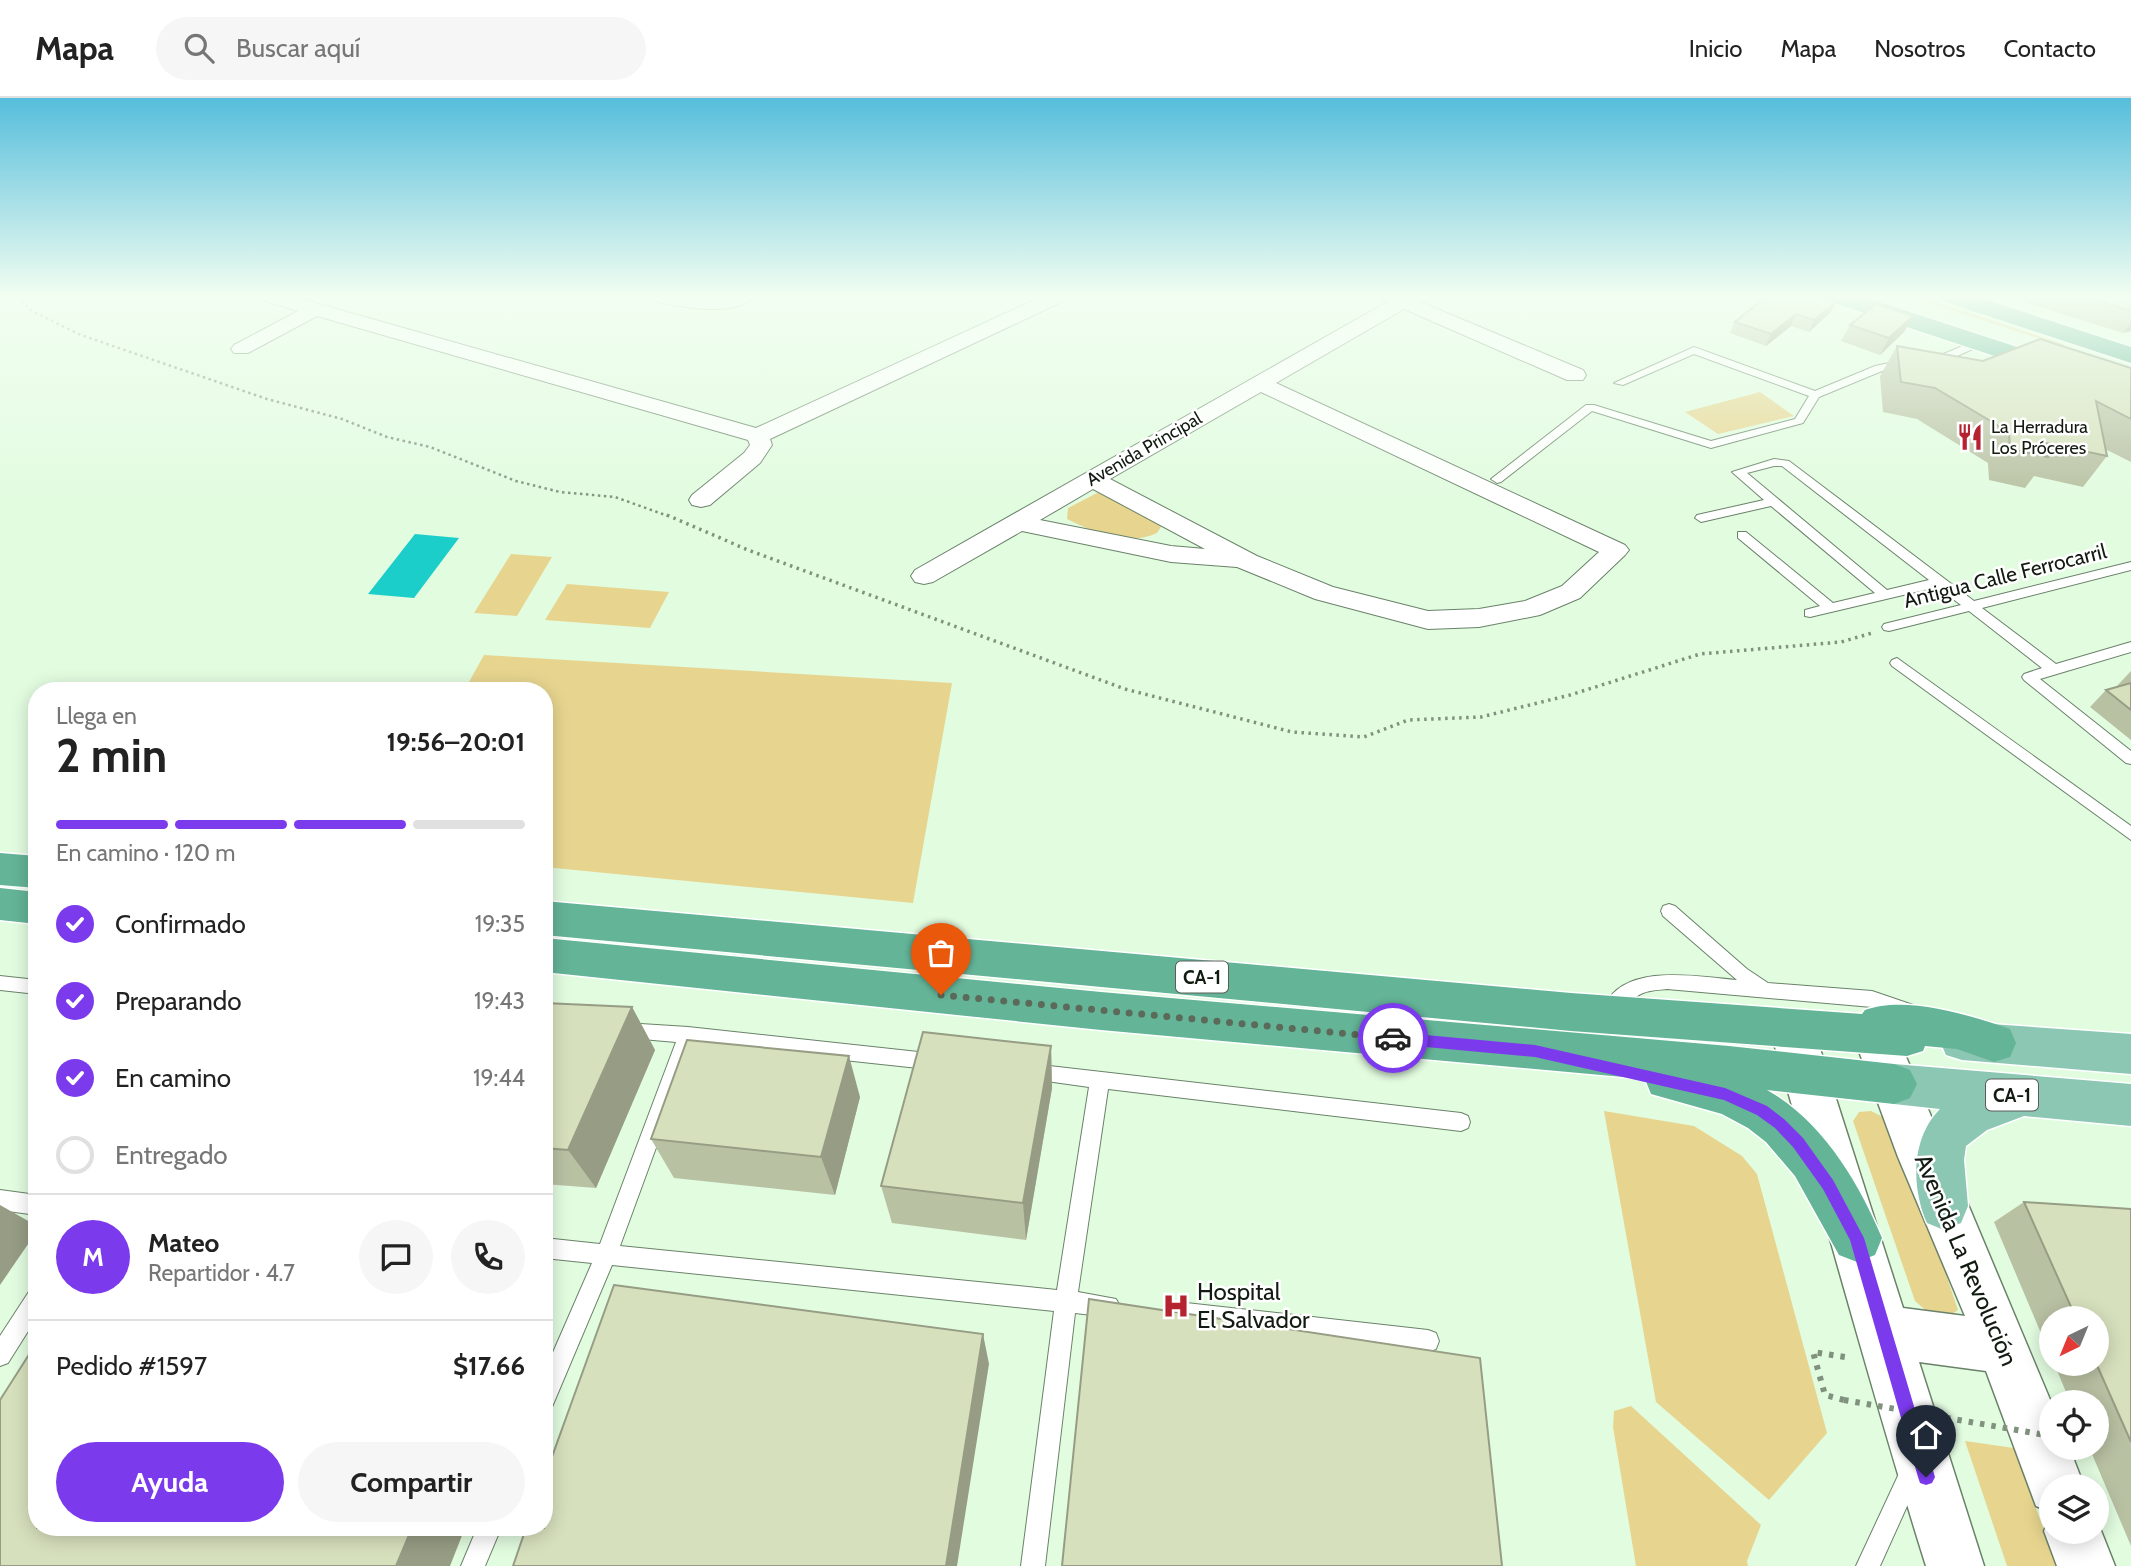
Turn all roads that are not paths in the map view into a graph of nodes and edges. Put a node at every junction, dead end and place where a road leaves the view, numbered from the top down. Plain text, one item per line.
1 (506, 365) edge
2 (912, 365) edge
3 (1289, 365) edge
4 (1552, 365) edge
5 (1661, 365) edge
6 (1733, 365) edge
7 (1899, 365) edge
8 (2043, 365) edge
9 (2092, 365) edge
10 (1575, 374) dead end
11 (2131, 377) edge
12 (1259, 383) junction
13 (1619, 383) dead end
14 (2131, 393) edge
15 (1815, 395) junction
16 (758, 436) junction
17 (1092, 478) junction
18 (1497, 479) dead end
19 (701, 500) dead end
20 (1772, 502) junction
21 (1701, 518) dead end
22 (1016, 522) junction
23 (1742, 535) dead end
24 (1248, 562) junction
25 (2131, 566) edge
26 (924, 576) dead end
27 (1939, 582) junction
28 (1885, 595) junction
29 (1971, 606) junction
30 (1830, 608) junction
31 (1810, 612) dead end
32 (1889, 627) dead end
33 (2131, 647) edge
34 (1898, 663) dead end
35 (2054, 670) junction
36 (2131, 759) edge
37 (2131, 834) edge
38 (0, 869) edge
39 (28, 871) edge
40 (0, 904) edge
41 (28, 907) edge
42 (1669, 911) dead end
43 (553, 921) edge
44 (626, 944) junction
45 (553, 954) edge
46 (1105, 968) junction
47 (0, 983) edge
48 (28, 986) edge
49 (1766, 990) junction
50 (1614, 1004) junction
51 (1101, 1011) junction
52 (1571, 1012) junction
53 (610, 1030) edge
54 (1908, 1033) junction
55 (688, 1035) junction
56 (1535, 1051) junction
57 (1798, 1052) junction
58 (2131, 1054) edge
59 (949, 1063) edge
60 (1018, 1070) edge
61 (1100, 1079) junction
62 (1894, 1084) junction
63 (2023, 1096) junction
64 (2131, 1105) edge
65 (1461, 1122) dead end
66 (0, 1200) edge
67 (28, 1204) edge
68 (1944, 1206) junction
69 (1857, 1238) junction
70 (553, 1249) edge
71 (607, 1253) junction
72 (1066, 1301) junction
73 (28, 1311) edge
74 (1427, 1341) dead end
75 (1864, 1344) junction
76 (2004, 1347) junction
77 (0, 1355) edge
78 (553, 1378) edge
79 (1919, 1455) junction
80 (2052, 1474) edge
81 (486, 1536) edge
82 (2078, 1544) edge
83 (473, 1566) edge
84 (1033, 1566) edge
85 (1868, 1566) edge
86 (1955, 1566) edge
87 (2086, 1566) edge

1 - 16 street
2 - 16 street
3 - 12 street, Avenida Principal
4 - 10 street
5 - 13 lane
6 - 15 lane
7 - 15 lane
8 - 14 highway
9 - 11 highway
12 - 17 street, Avenida Principal
12 - 24 street
15 - 18 lane
16 - 19 street
17 - 22 street, Avenida Principal
17 - 24 street
20 - 21 lane
20 - 27 lane
20 - 28 lane
22 - 24 street
22 - 26 street, Avenida Principal
23 - 30 lane
25 - 29 lane, Antigua Calle Ferrocarril
27 - 28 lane
27 - 29 lane
28 - 30 lane
29 - 32 lane, Antigua Calle Ferrocarril
29 - 35 lane
30 - 31 lane
33 - 35 lane
34 - 37 lane
35 - 36 lane
38 - 39 highway
40 - 41 highway
42 - 49 lane
43 - 44 highway, CA-1
44 - 45 highway, CA-1
44 - 46 highway, CA-1
44 - 51 highway, CA-1
46 - 51 highway
46 - 52 highway, CA-1
47 - 48 lane
49 - 50 lane
49 - 54 lane
50 - 52 highway
50 - 54 highway
51 - 56 highway, CA-1
52 - 57 highway, CA-1
53 - 55 lane
54 - 57 highway, CA-1
54 - 58 main road, CA-1
54 - 62 main road, Avenida La Revolución
55 - 59 lane
55 - 71 lane
56 - 57 highway, CA-1
56 - 69 highway
57 - 62 highway, CA-1
57 - 69 main road
60 - 61 lane
61 - 65 lane
61 - 72 lane
62 - 63 main road, CA-1
62 - 68 main road, Avenida La Revolución
63 - 64 main road, CA-1
63 - 68 main road
66 - 67 lane
68 - 76 main road, Avenida La Revolución
69 - 75 main road
70 - 71 lane
71 - 72 lane
71 - 78 lane
72 - 74 lane
72 - 84 lane
73 - 77 lane
75 - 76 main road
75 - 79 main road
76 - 80 main road, Avenida La Revolución
79 - 85 lane
79 - 86 main road
81 - 83 lane
82 - 87 main road

